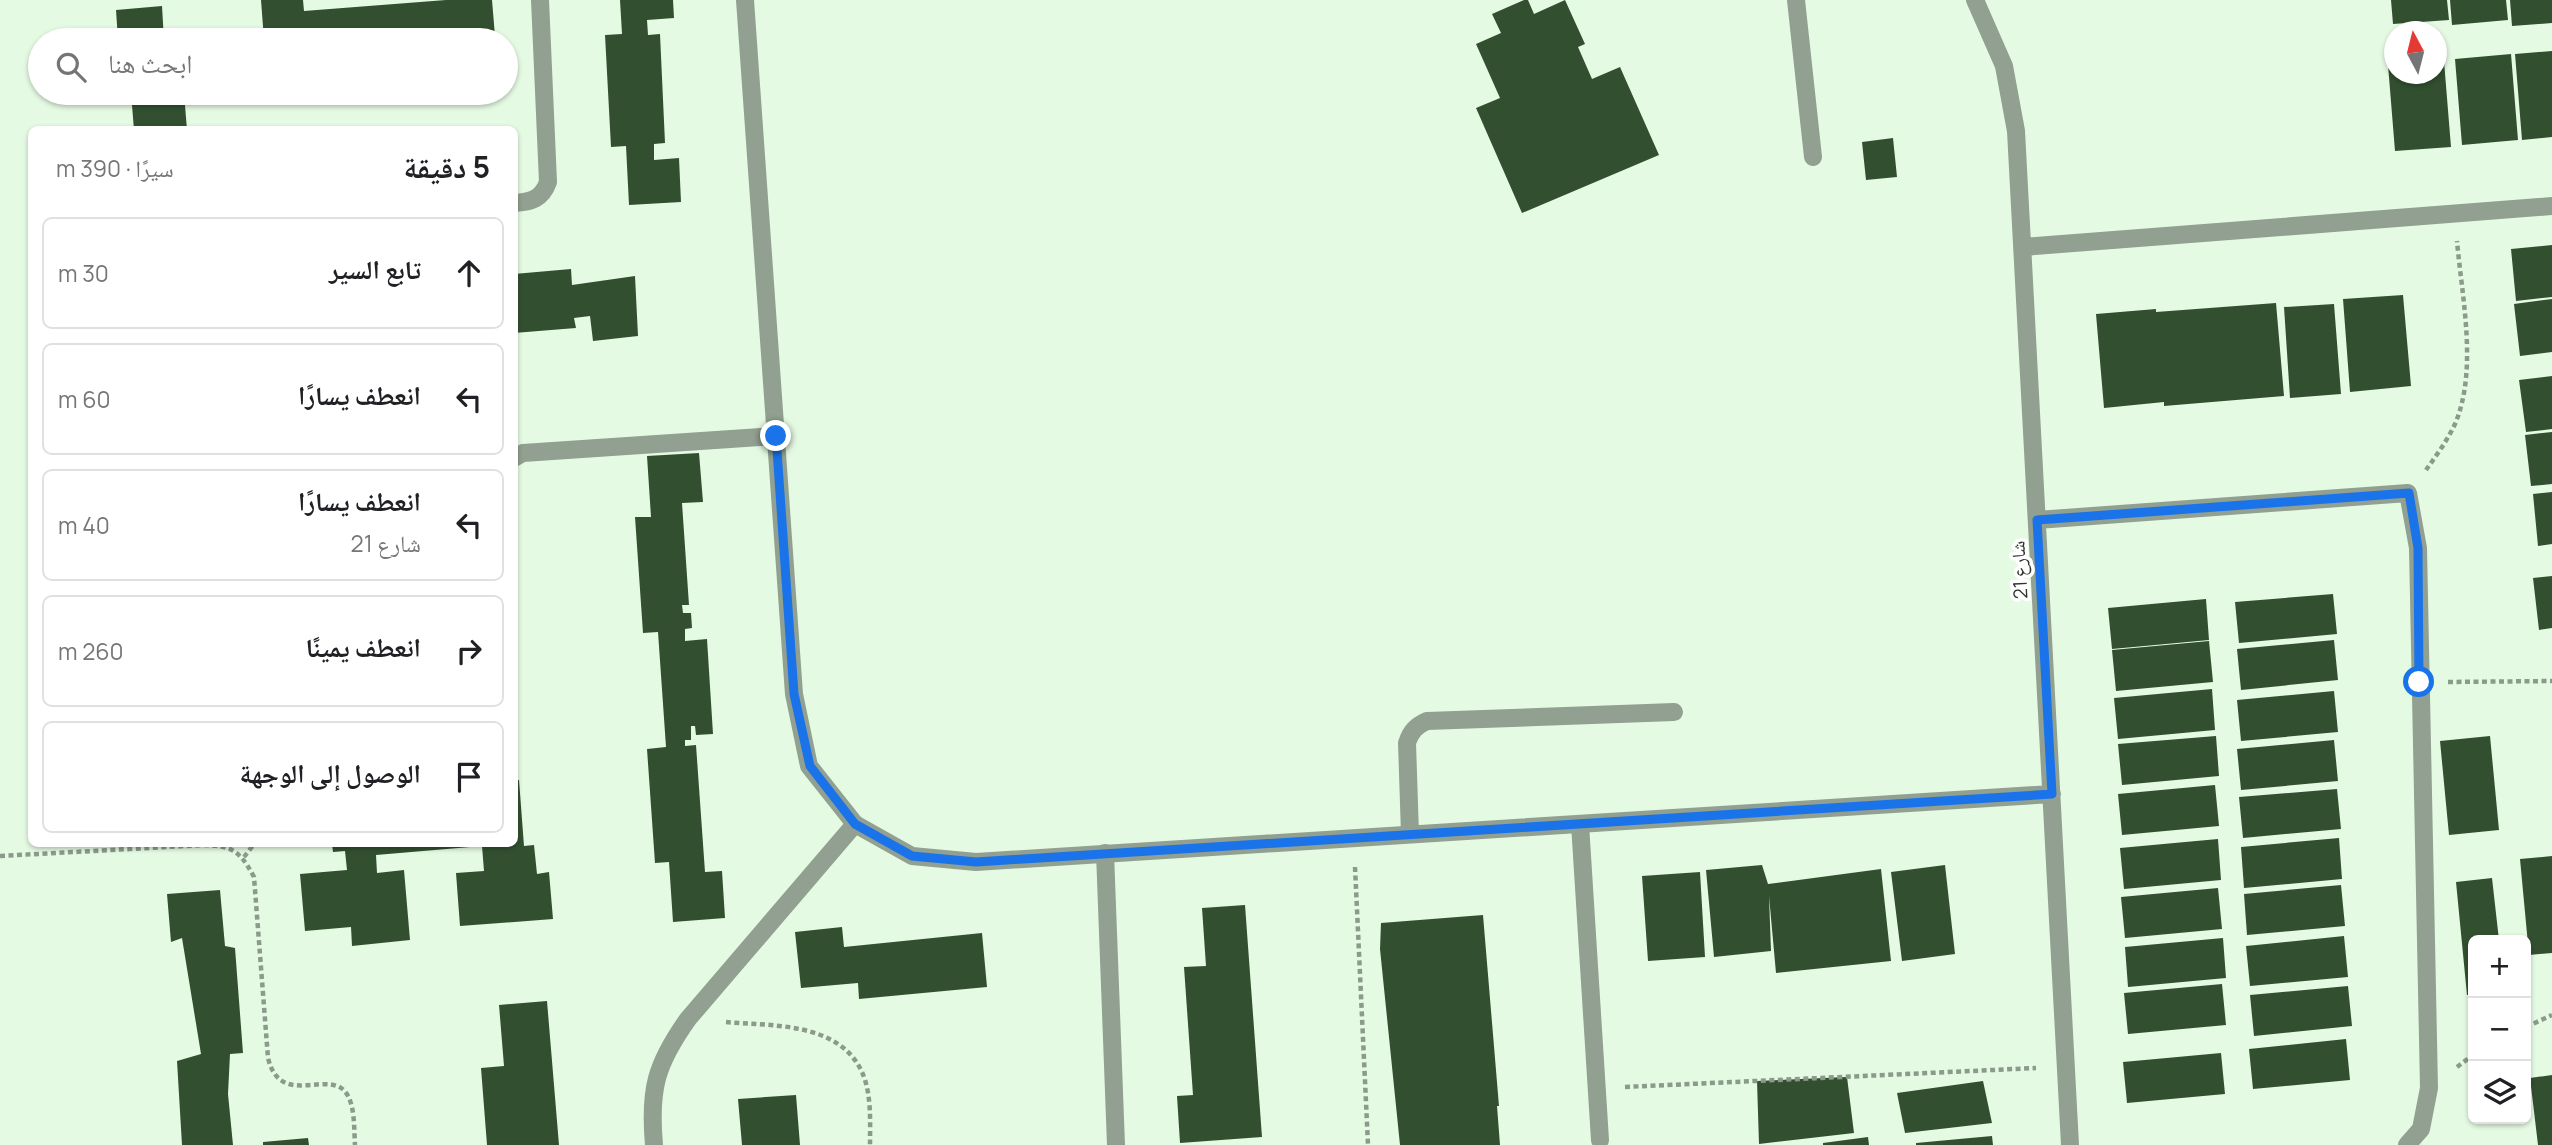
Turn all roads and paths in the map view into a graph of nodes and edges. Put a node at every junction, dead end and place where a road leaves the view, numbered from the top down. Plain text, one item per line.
1 (540, 0) edge
2 (745, 0) edge
3 (1796, 0) edge
4 (1975, 0) edge
5 (1813, 157) dead end
6 (518, 202) edge
7 (2552, 205) edge
8 (2454, 213) junction
9 (2023, 247) junction
10 (776, 436) junction
11 (518, 456) edge
12 (2409, 493) junction
13 (2037, 520) junction
14 (2552, 681) edge
15 (2419, 682) junction
16 (1674, 712) dead end
17 (2052, 794) junction
18 (855, 824) junction
19 (1580, 824) junction
20 (1410, 834) junction
21 (1353, 838) junction
22 (167, 847) edge
23 (228, 847) edge
24 (252, 847) edge
25 (1105, 853) junction
26 (0, 856) edge
27 (244, 857) junction
28 (2552, 1015) edge
29 (688, 1018) junction
30 (2531, 1025) edge
31 (2066, 1067) junction
32 (1596, 1088) junction
33 (1600, 1140) dead end
34 (355, 1145) edge
35 (654, 1145) edge
36 (870, 1145) edge
37 (1116, 1145) edge
38 (1368, 1145) edge
39 (2070, 1145) edge
40 (2407, 1145) edge

1 - 6 street
2 - 10 street
3 - 5 street
4 - 9 street, شارع 21
7 - 8 street
8 - 9 street
8 - 12 path
9 - 13 street, شارع 21
10 - 11 street
10 - 18 street
12 - 13 street
12 - 15 street
13 - 17 street, شارع 21
14 - 15 path
15 - 40 street
16 - 20 street
17 - 19 street
17 - 31 street, شارع 21
18 - 25 street
18 - 29 street
19 - 20 street
19 - 32 street
20 - 21 street
21 - 25 street
21 - 38 path
22 - 26 path
23 - 27 path
24 - 27 path
25 - 37 street
27 - 34 path
28 - 30 path
29 - 35 street
29 - 36 path
31 - 32 path
31 - 39 street, شارع 21
32 - 33 street

